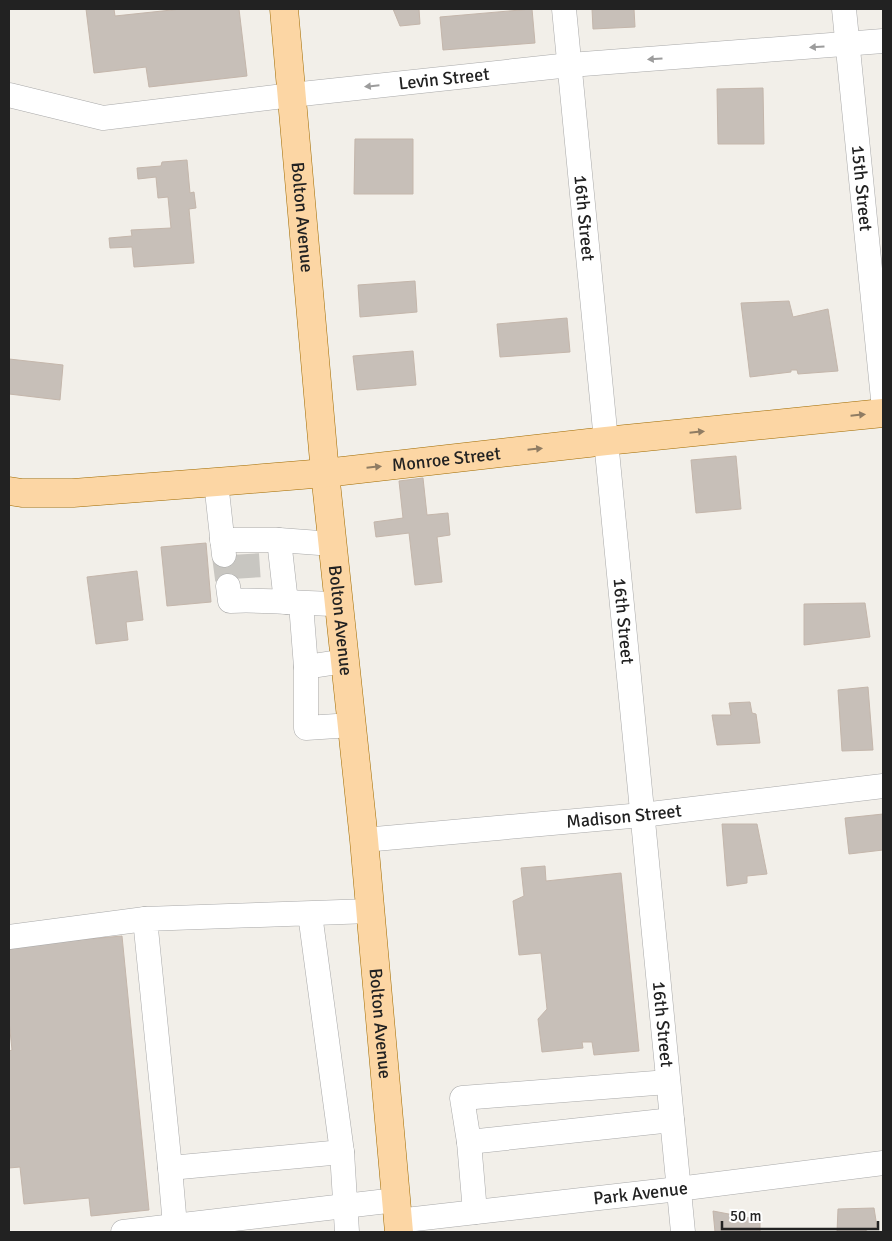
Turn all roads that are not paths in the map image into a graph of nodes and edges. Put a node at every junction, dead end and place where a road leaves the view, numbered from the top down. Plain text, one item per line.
1 (284, 9) edge
2 (564, 9) edge
3 (844, 9) edge
4 (883, 41) edge
5 (847, 44) junction
6 (570, 65) junction
7 (9, 95) edge
8 (292, 95) junction
9 (883, 398) edge
10 (883, 413) edge
11 (606, 441) junction
12 (325, 472) junction
13 (216, 482) junction
14 (9, 491) edge
15 (279, 540) junction
16 (333, 544) junction
17 (243, 590) dead end
18 (293, 603) junction
19 (339, 604) junction
20 (345, 661) junction
21 (306, 667) junction
22 (352, 725) junction
23 (883, 786) edge
24 (642, 815) junction
25 (364, 840) junction
26 (370, 911) junction
27 (310, 914) junction
28 (145, 920) junction
29 (9, 937) edge
30 (668, 1082) junction
31 (672, 1120) junction
32 (469, 1142) junction
33 (342, 1152) junction
34 (883, 1163) edge
35 (170, 1168) junction
36 (678, 1189) junction
37 (345, 1206) junction
38 (475, 1212) junction
39 (397, 1218) edge
40 (175, 1226) junction
41 (204, 1228) edge
42 (123, 1232) edge
43 (347, 1232) edge
44 (682, 1232) edge

1 - 8 main road, Bolton Avenue
2 - 6 street, 16th Street
3 - 5 street, 15th Street
4 - 5 street, Levin Street
5 -> 6 street, Levin Street
5 - 9 street, 15th Street
6 -> 8 street, Levin Street
6 - 11 street, 16th Street
7 - 8 street, Levin Street
8 - 12 main road, Bolton Avenue
11 -> 10 main road, Monroe Street
12 -> 11 main road, Monroe Street
11 - 24 street, 16th Street
12 - 13 main road, Monroe Street
12 - 16 main road, Bolton Avenue
13 - 14 main road, Monroe Street
13 - 15 street
15 - 16 street
15 - 18 street
16 - 19 main road, Bolton Avenue
17 - 18 street
18 - 19 street
18 - 21 street
19 - 20 main road, Bolton Avenue
20 - 21 street
20 - 22 main road, Bolton Avenue
21 - 22 street
22 - 25 main road, Bolton Avenue
23 - 24 street, Madison Street
24 - 25 street, Madison Street
24 - 30 street, 16th Street
25 - 26 main road, Bolton Avenue
26 - 27 street
26 - 39 main road, Bolton Avenue
27 - 28 street
27 - 33 street
28 - 29 street
28 - 35 street
30 - 31 street, 16th Street
30 - 32 street
31 - 32 street
31 - 36 street, 16th Street
32 - 38 street
33 - 35 street
33 - 37 street
34 - 36 street, Park Avenue
35 - 40 street
36 - 38 street, Park Avenue
36 - 44 street, 16th Street
37 - 39 street, Park Avenue
37 - 41 street, Park Avenue
37 - 43 street
38 - 39 street, Park Avenue
40 - 41 street, Park Avenue
40 - 42 street, Park Avenue

